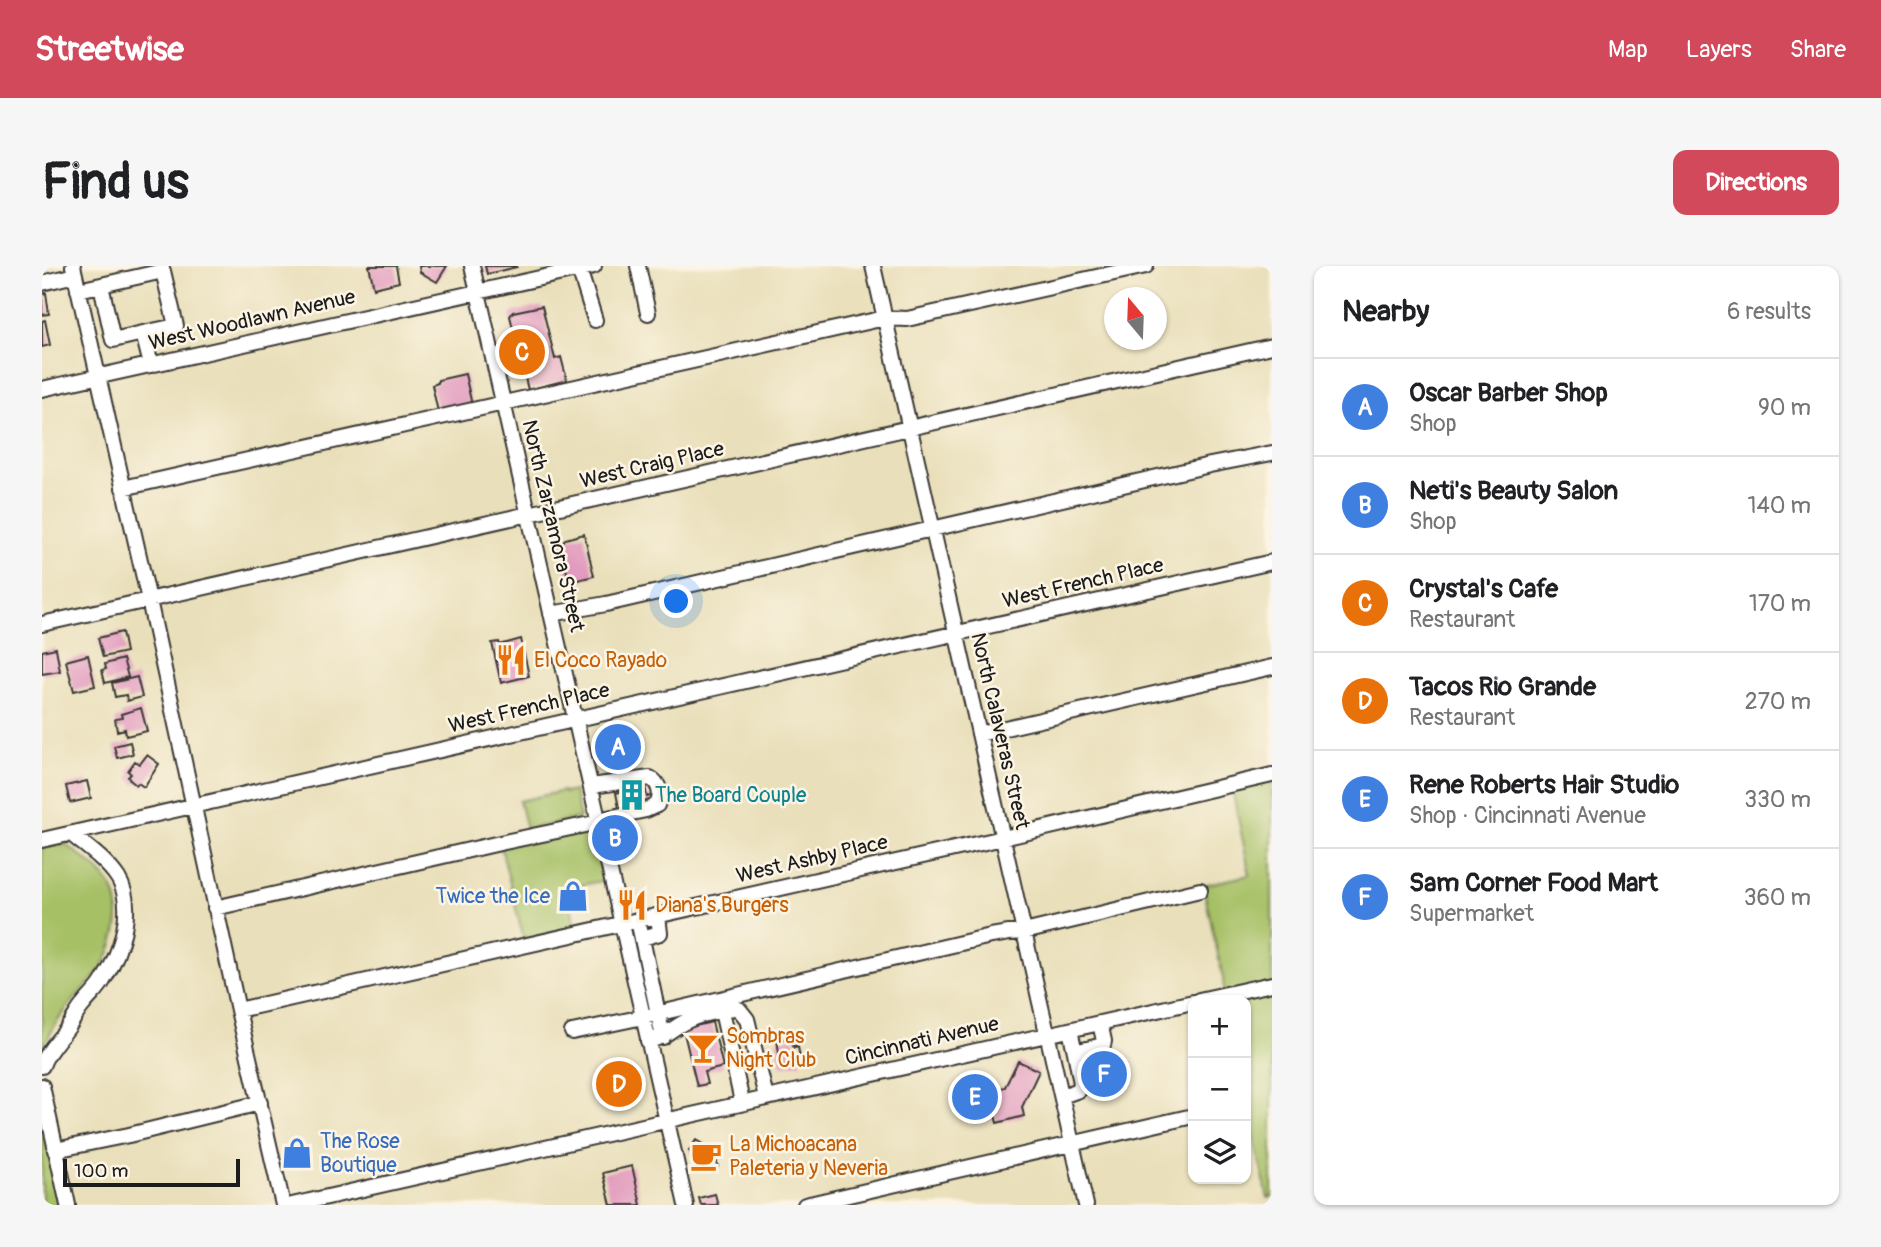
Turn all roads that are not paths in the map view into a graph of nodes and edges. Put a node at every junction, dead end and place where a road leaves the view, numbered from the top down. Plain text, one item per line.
1 (472, 266) edge
2 (594, 266) edge
3 (638, 266) edge
4 (873, 266) edge
5 (1146, 266) edge
6 (579, 269) junction
7 (75, 277) edge
8 (42, 283) edge
9 (101, 285) junction
10 (478, 291) junction
11 (648, 313) dead end
12 (885, 317) junction
13 (595, 320) dead end
14 (143, 333) junction
15 (1272, 346) edge
16 (151, 365) junction
17 (97, 376) junction
18 (42, 389) edge
19 (503, 402) junction
20 (910, 429) junction
21 (1272, 453) edge
22 (123, 488) junction
23 (529, 514) junction
24 (933, 530) junction
25 (1272, 562) edge
26 (149, 600) junction
27 (551, 614) junction
28 (42, 624) edge
29 (957, 634) junction
30 (1272, 667) edge
31 (575, 719) junction
32 (979, 734) junction
33 (1272, 775) edge
34 (590, 786) junction
35 (193, 805) junction
36 (598, 821) junction
37 (71, 834) junction
38 (1003, 838) junction
39 (42, 840) edge
40 (1200, 890) dead end
41 (215, 908) junction
42 (658, 916) junction
43 (638, 920) junction
44 (622, 924) junction
45 (1024, 932) junction
46 (642, 938) junction
47 (1272, 984) edge
48 (1223, 995) edge
49 (1188, 1003) edge
50 (238, 1010) junction
51 (722, 1011) junction
52 (658, 1014) junction
53 (643, 1017) junction
54 (1100, 1023) junction
55 (1070, 1030) junction
56 (572, 1032) dead end
57 (1048, 1035) junction
58 (656, 1039) junction
59 (1076, 1058) junction
60 (42, 1066) edge
61 (1055, 1068) junction
62 (42, 1086) edge
63 (1062, 1096) junction
64 (766, 1097) junction
65 (742, 1102) junction
66 (260, 1103) junction
67 (1188, 1117) edge
68 (666, 1119) junction
69 (1072, 1144) junction
70 (55, 1150) junction
71 (68, 1205) edge
72 (283, 1205) edge
73 (292, 1205) edge
74 (686, 1205) edge
75 (805, 1205) edge
76 (1086, 1205) edge

1 - 10 street, North Zarzamora Street
2 - 6 street, West Woodlawn Avenue
3 - 11 street
4 - 12 street, North Calaveras Street
5 - 12 street
6 - 10 street, West Woodlawn Avenue
6 - 13 street
7 - 8 street
7 - 9 street
7 - 17 street
9 - 14 street
9 - 14 street
10 - 16 street, West Woodlawn Avenue
10 - 19 street, North Zarzamora Street
12 - 19 street
12 - 20 street, North Calaveras Street
14 - 16 street
15 - 20 street, West Craig Place
16 - 17 street, West Woodlawn Avenue
17 - 18 street, West Woodlawn Avenue
17 - 22 street
19 - 22 street
19 - 23 street, North Zarzamora Street
20 - 23 street, West Craig Place
20 - 24 street, North Calaveras Street
21 - 24 street
22 - 26 street
23 - 26 street, West Craig Place
23 - 27 street, North Zarzamora Street
24 - 27 street
24 - 29 street, North Calaveras Street
25 - 29 street, West French Place
26 - 28 street, West Craig Place
26 - 35 street
27 - 31 street, North Zarzamora Street
29 - 31 street, West French Place
29 - 32 street, North Calaveras Street
30 - 32 street
31 - 34 street, North Zarzamora Street
31 - 35 street, West French Place
32 - 38 street, North Calaveras Street
33 - 38 street, West Ashby Place
34 - 36 street, North Zarzamora Street
34 - 36 street
35 - 37 street, West French Place
35 - 41 street
36 - 41 street
36 - 44 street, North Zarzamora Street
37 - 39 street, West French Place
37 - 60 street
38 - 42 street, West Ashby Place
38 - 45 street, North Calaveras Street
40 - 45 street
41 - 50 street
42 - 43 street, West Ashby Place
42 - 46 street
43 - 44 street, West Ashby Place
43 - 46 street
44 - 50 street, West Ashby Place
44 - 53 street, North Zarzamora Street
45 - 52 street
45 - 57 street, North Calaveras Street
46 - 52 street
47 - 48 street
49 - 54 street, Cincinnati Avenue
50 - 66 street
51 - 58 street
51 - 64 street
51 - 65 street
52 - 53 street
52 - 58 street
53 - 56 street
53 - 58 street, North Zarzamora Street
54 - 55 street, Cincinnati Avenue
54 - 59 street
55 - 57 street, Cincinnati Avenue
55 - 59 street
57 - 61 street, North Calaveras Street
57 - 64 street, Cincinnati Avenue
58 - 68 street, North Zarzamora Street
59 - 61 street
59 - 63 street
61 - 63 street, North Calaveras Street
62 - 70 street
63 - 69 street, North Calaveras Street
64 - 65 street, Cincinnati Avenue
65 - 68 street, Cincinnati Avenue
66 - 70 street
66 - 72 street
67 - 69 street
68 - 73 street, Cincinnati Avenue
68 - 74 street, North Zarzamora Street
69 - 75 street
69 - 76 street, North Calaveras Street
70 - 71 street

